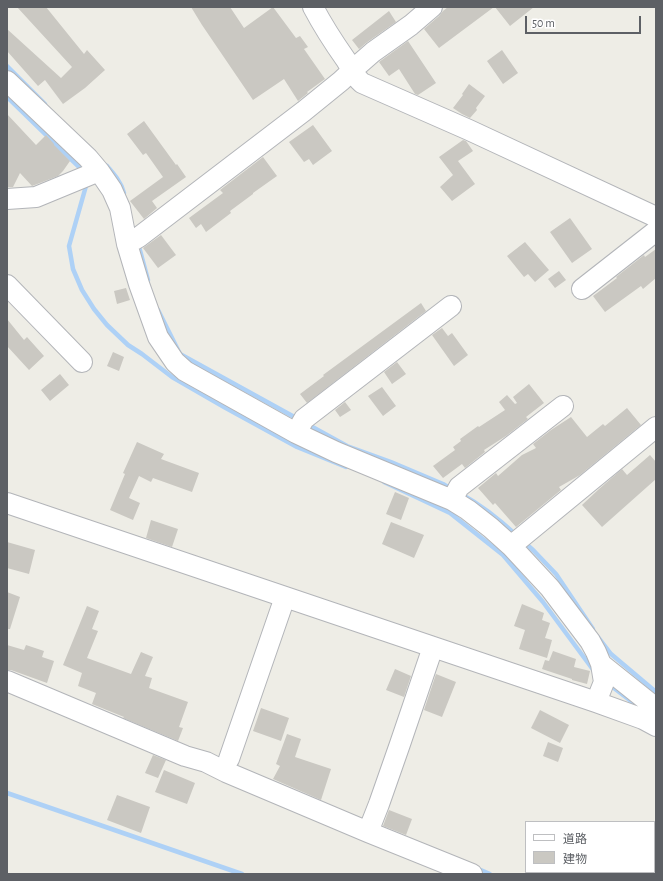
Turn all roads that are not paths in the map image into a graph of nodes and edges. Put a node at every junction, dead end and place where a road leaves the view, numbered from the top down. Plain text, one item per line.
1 (313, 7) edge
2 (432, 7) edge
3 (352, 71) junction
4 (7, 81) edge
5 (90, 175) junction
6 (7, 199) edge
7 (656, 216) edge
8 (656, 231) edge
9 (133, 240) junction
10 (7, 285) edge
11 (582, 289) dead end
12 (451, 306) dead end
13 (82, 362) dead end
14 (564, 406) dead end
15 (300, 426) junction
16 (656, 427) edge
17 (455, 494) junction
18 (7, 503) edge
19 (518, 541) junction
20 (285, 597) junction
21 (432, 647) junction
22 (602, 664) junction
23 (7, 681) edge
24 (596, 702) junction
25 (653, 715) edge
26 (229, 759) dead end
27 (370, 827) junction
28 (472, 874) edge

1 - 3 street
2 - 3 street
3 - 7 street
3 - 9 street
4 - 5 street
5 - 6 street
5 - 9 street
8 - 11 street
9 - 15 street
10 - 13 street
12 - 15 street
14 - 17 street
15 - 17 street
16 - 19 street
17 - 19 street
18 - 20 street
19 - 22 street
20 - 21 street
20 - 26 street
21 - 24 street
21 - 27 street
22 - 24 street
22 - 25 street
23 - 27 street
24 - 25 street
27 - 28 street

